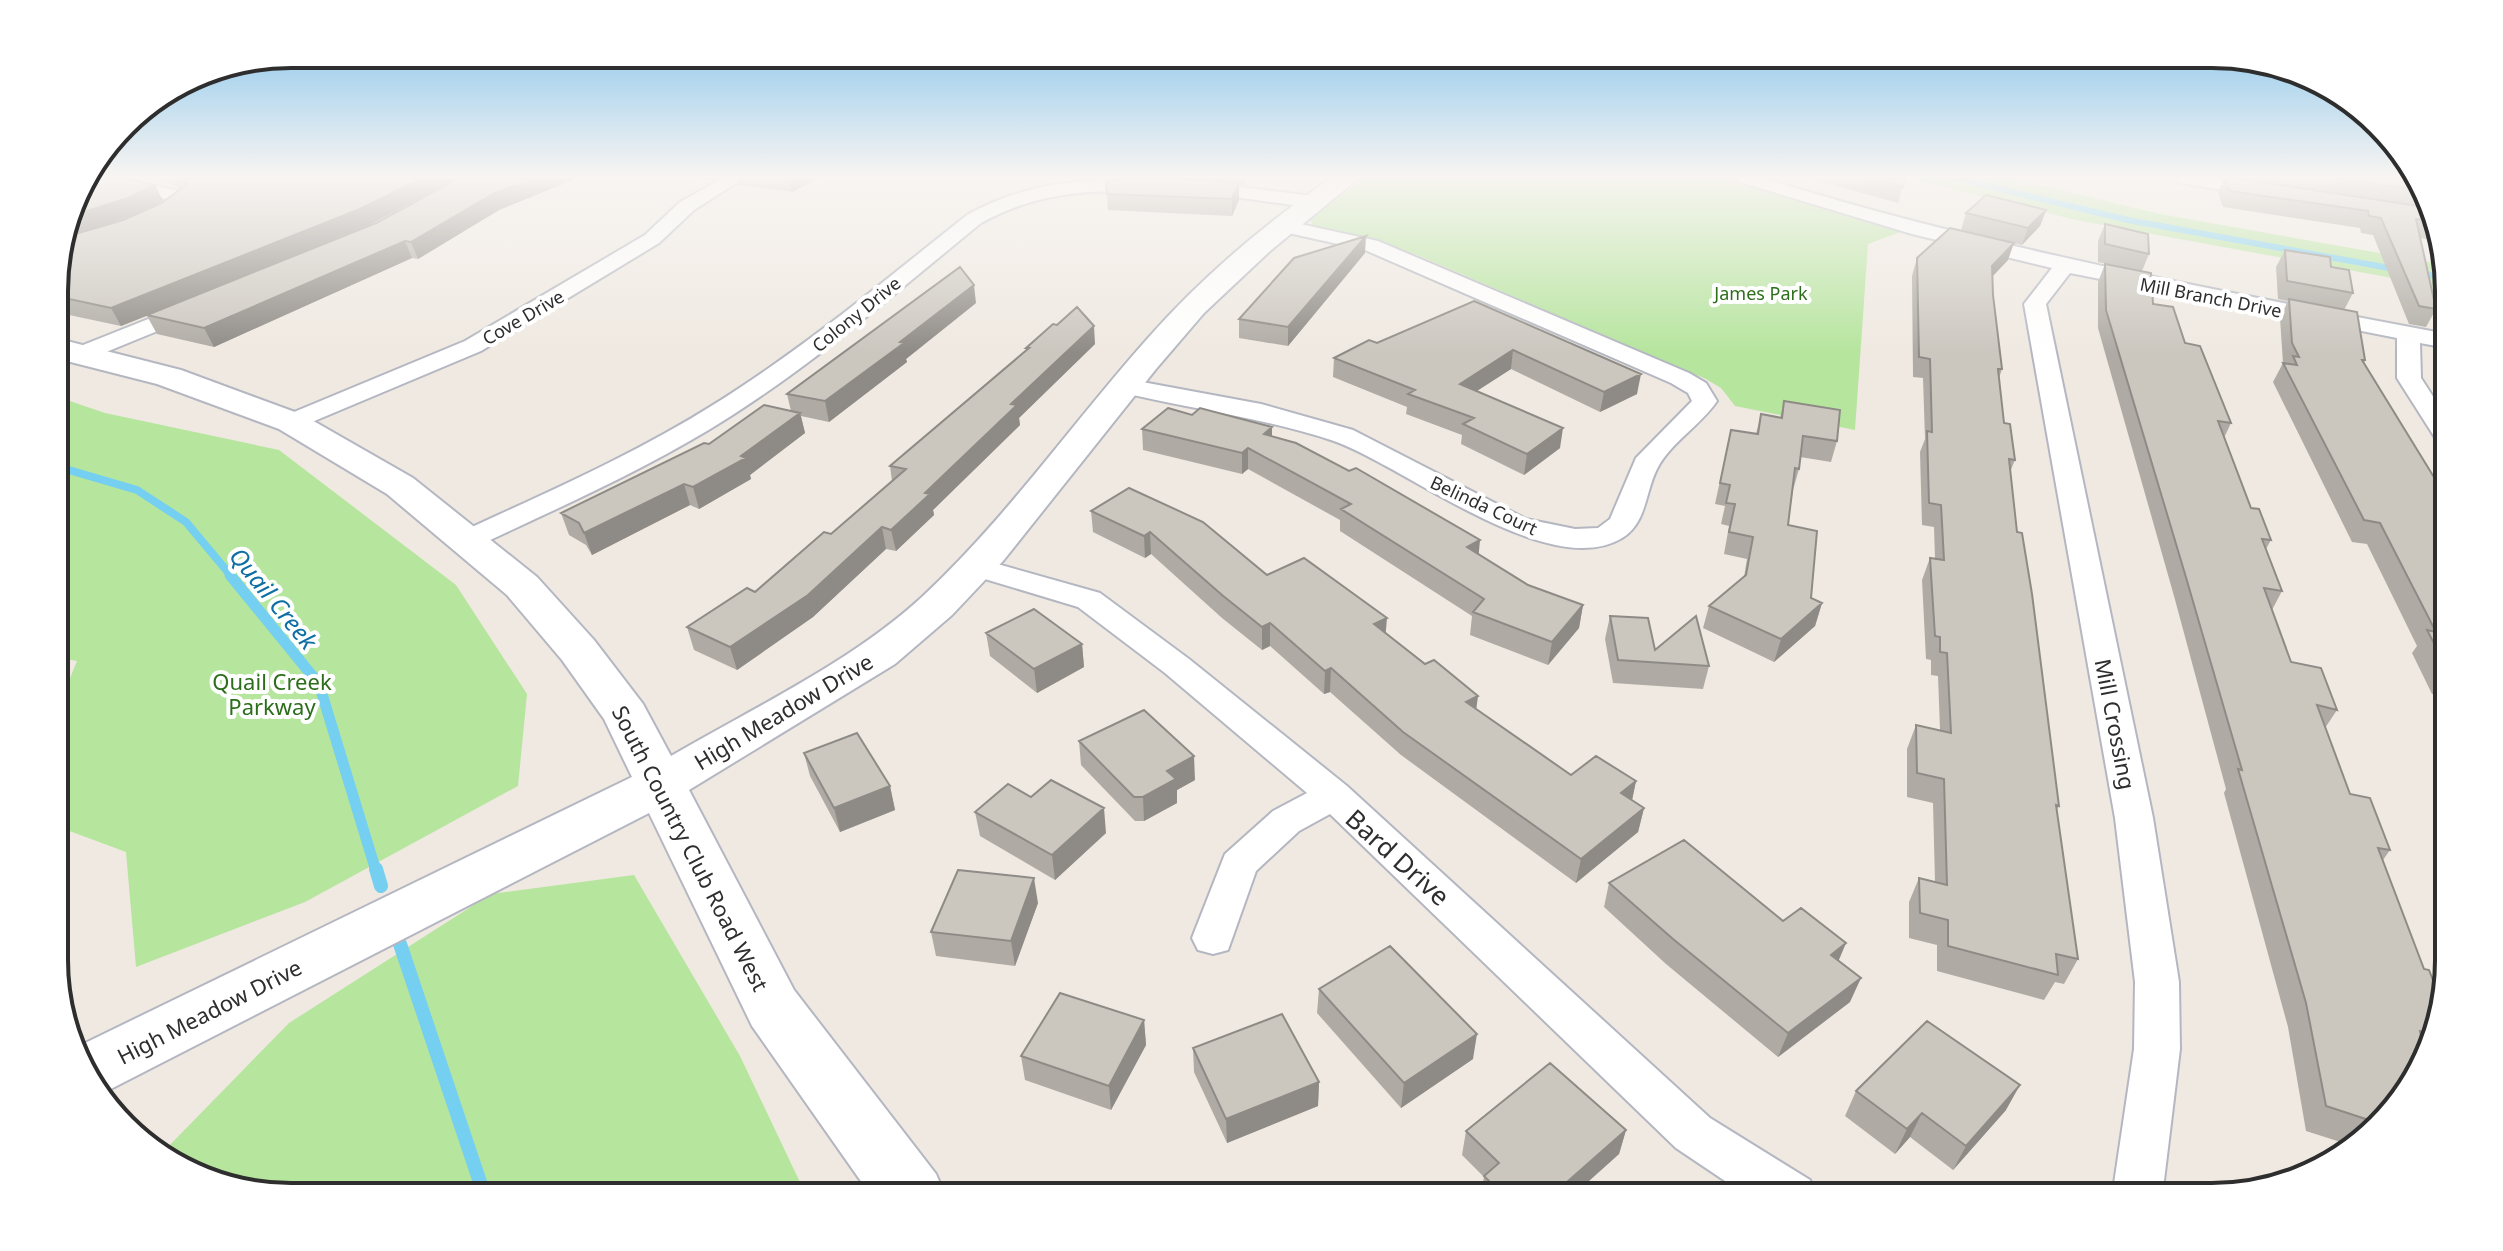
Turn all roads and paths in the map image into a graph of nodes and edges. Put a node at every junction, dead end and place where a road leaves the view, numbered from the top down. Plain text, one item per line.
1 (652, 236) edge
2 (953, 236) edge
3 (1274, 236) edge
4 (1360, 236) edge
5 (1951, 236) edge
6 (2065, 265) junction
7 (213, 299) edge
8 (2408, 334) junction
9 (2435, 339) edge
10 (68, 351) edge
11 (1126, 386) junction
12 (2435, 418) edge
13 (291, 422) junction
14 (467, 540) junction
15 (976, 567) junction
16 (660, 785) junction
17 (1334, 795) junction
18 (1213, 938) dead end
19 (96, 1068) edge
20 (902, 1183) edge
21 (1770, 1183) edge
22 (2139, 1183) edge

1 - 13 street, Cove Drive
2 - 14 street, Colony Drive
3 - 11 street, High Meadow Drive
4 - 11 street, Belinda Court
5 - 6 street, Mill Branch Drive
6 - 8 street, Mill Branch Drive
6 - 22 street, Mill Crossing
7 - 10 street
8 - 9 street, Mill Branch Drive
8 - 12 street
10 - 13 street, South Country Club Road West
11 - 15 street, High Meadow Drive
13 - 14 street, South Country Club Road West
14 - 16 street, South Country Club Road West
15 - 16 street, High Meadow Drive
15 - 17 street, Bard Drive
16 - 19 street, High Meadow Drive
16 - 20 street, South Country Club Road West
17 - 18 street
17 - 21 street, Bard Drive

